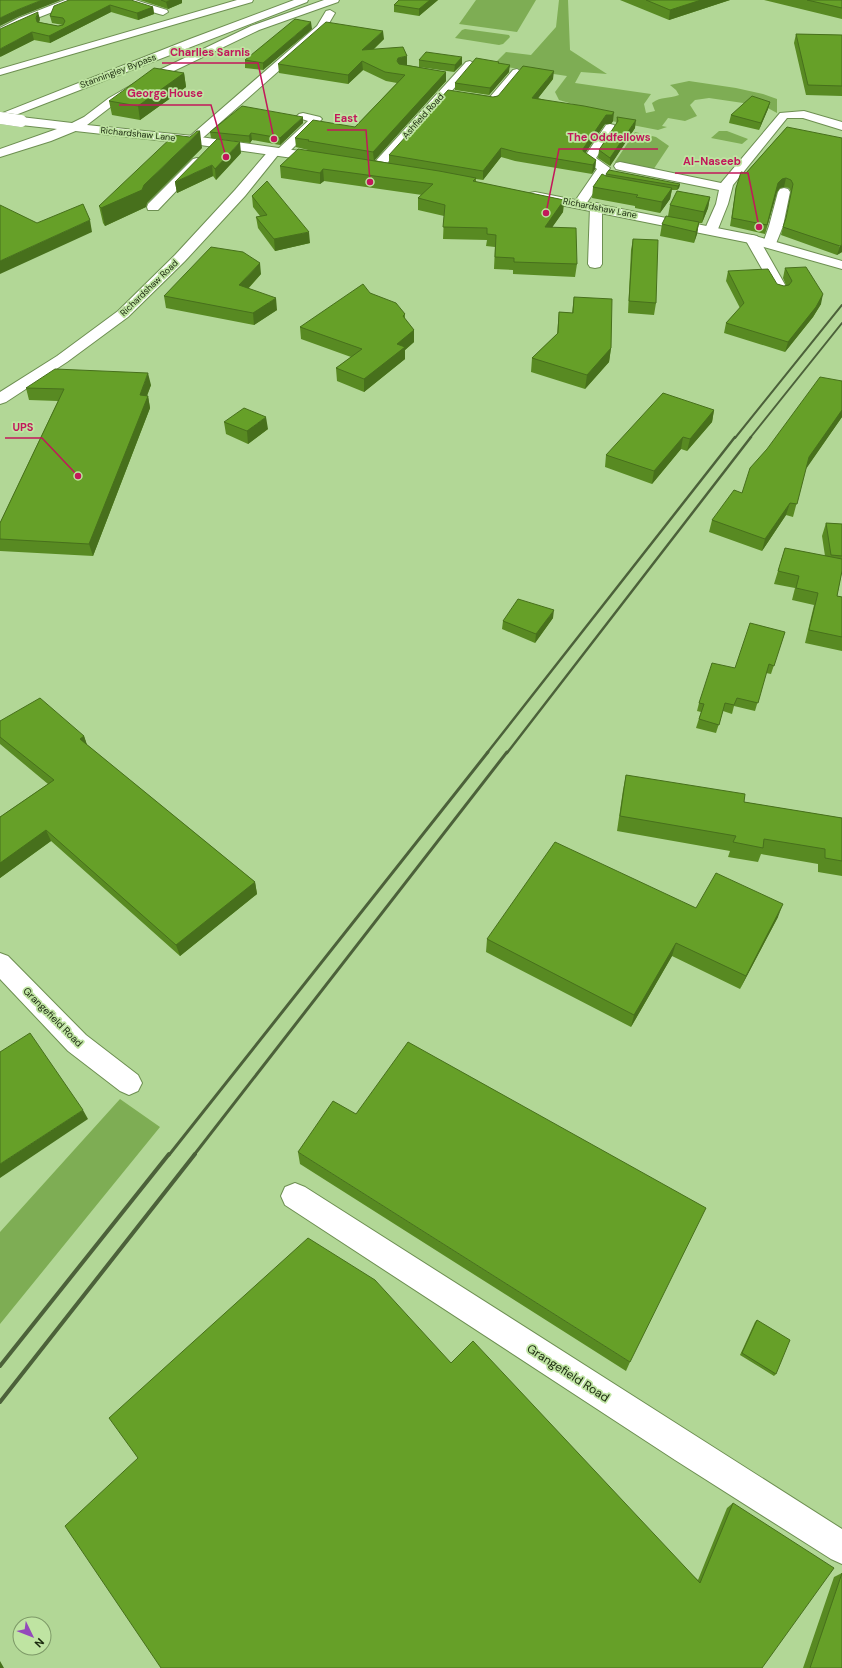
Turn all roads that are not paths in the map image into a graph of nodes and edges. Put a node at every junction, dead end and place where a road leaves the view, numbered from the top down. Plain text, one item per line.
1 (74, 0) edge
2 (125, 0) edge
3 (248, 0) edge
4 (276, 0) edge
5 (303, 0) edge
6 (317, 0) edge
7 (334, 0) edge
8 (49, 10) junction
9 (163, 12) edge
10 (330, 13) dead end
11 (46, 20) dead end
12 (233, 26) junction
13 (0, 32) edge
14 (125, 57) dead end
15 (470, 64) edge
16 (0, 72) edge
17 (517, 72) edge
18 (442, 75) edge
19 (458, 78) junction
20 (444, 93) junction
21 (303, 116) edge
22 (0, 118) edge
23 (842, 126) edge
24 (74, 127) junction
25 (610, 128) edge
26 (193, 140) junction
27 (215, 144) junction
28 (279, 152) junction
29 (0, 153) edge
30 (334, 161) edge
31 (362, 165) edge
32 (620, 166) dead end
33 (376, 168) junction
34 (390, 170) edge
35 (726, 188) junction
36 (784, 192) edge
37 (523, 193) edge
38 (707, 202) edge
39 (579, 204) junction
40 (722, 204) junction
41 (153, 207) dead end
42 (596, 207) junction
43 (711, 231) junction
44 (752, 239) junction
45 (770, 243) junction
46 (594, 264) dead end
47 (842, 265) edge
48 (781, 290) edge
49 (0, 399) edge
50 (0, 963) edge
51 (129, 1083) dead end
52 (295, 1196) dead end
53 (842, 1548) edge

1 - 8 main road
2 - 9 main road
3 - 16 main road
4 - 14 main road, Stanningley Bypass
5 - 12 main road, Stanningley Bypass
6 - 12 main road
7 - 24 main road
8 - 11 main road
8 - 13 main road
10 - 26 main road
12 - 22 main road, Stanningley Bypass
15 - 19 main road, Ashfield Road
17 - 20 main road
18 - 19 main road
19 - 20 main road, Ashfield Road
20 - 33 main road, Ashfield Road
21 - 28 main road, Richardshaw Road
22 - 24 main road, Richardshaw Lane, bridge
23 - 35 main road
24 - 26 main road, Richardshaw Lane
24 - 29 main road
25 - 39 main road
26 - 27 main road, Richardshaw Lane
27 - 28 main road, Richardshaw Lane
27 - 41 main road
28 - 30 main road, Richardshaw Lane
28 - 49 main road, Richardshaw Road
31 - 33 main road
32 - 35 main road
33 - 34 main road
35 - 40 main road
36 - 45 main road
37 - 39 main road, Richardshaw Lane
38 - 40 main road
39 - 42 main road, Richardshaw Lane
40 - 43 main road
42 - 43 main road, Richardshaw Lane
42 - 46 main road
43 - 44 main road, Richardshaw Lane
44 - 45 main road, Richardshaw Lane
44 - 48 main road
45 - 47 main road, Richardshaw Lane
50 - 51 main road, Grangefield Road
52 - 53 main road, Grangefield Road

